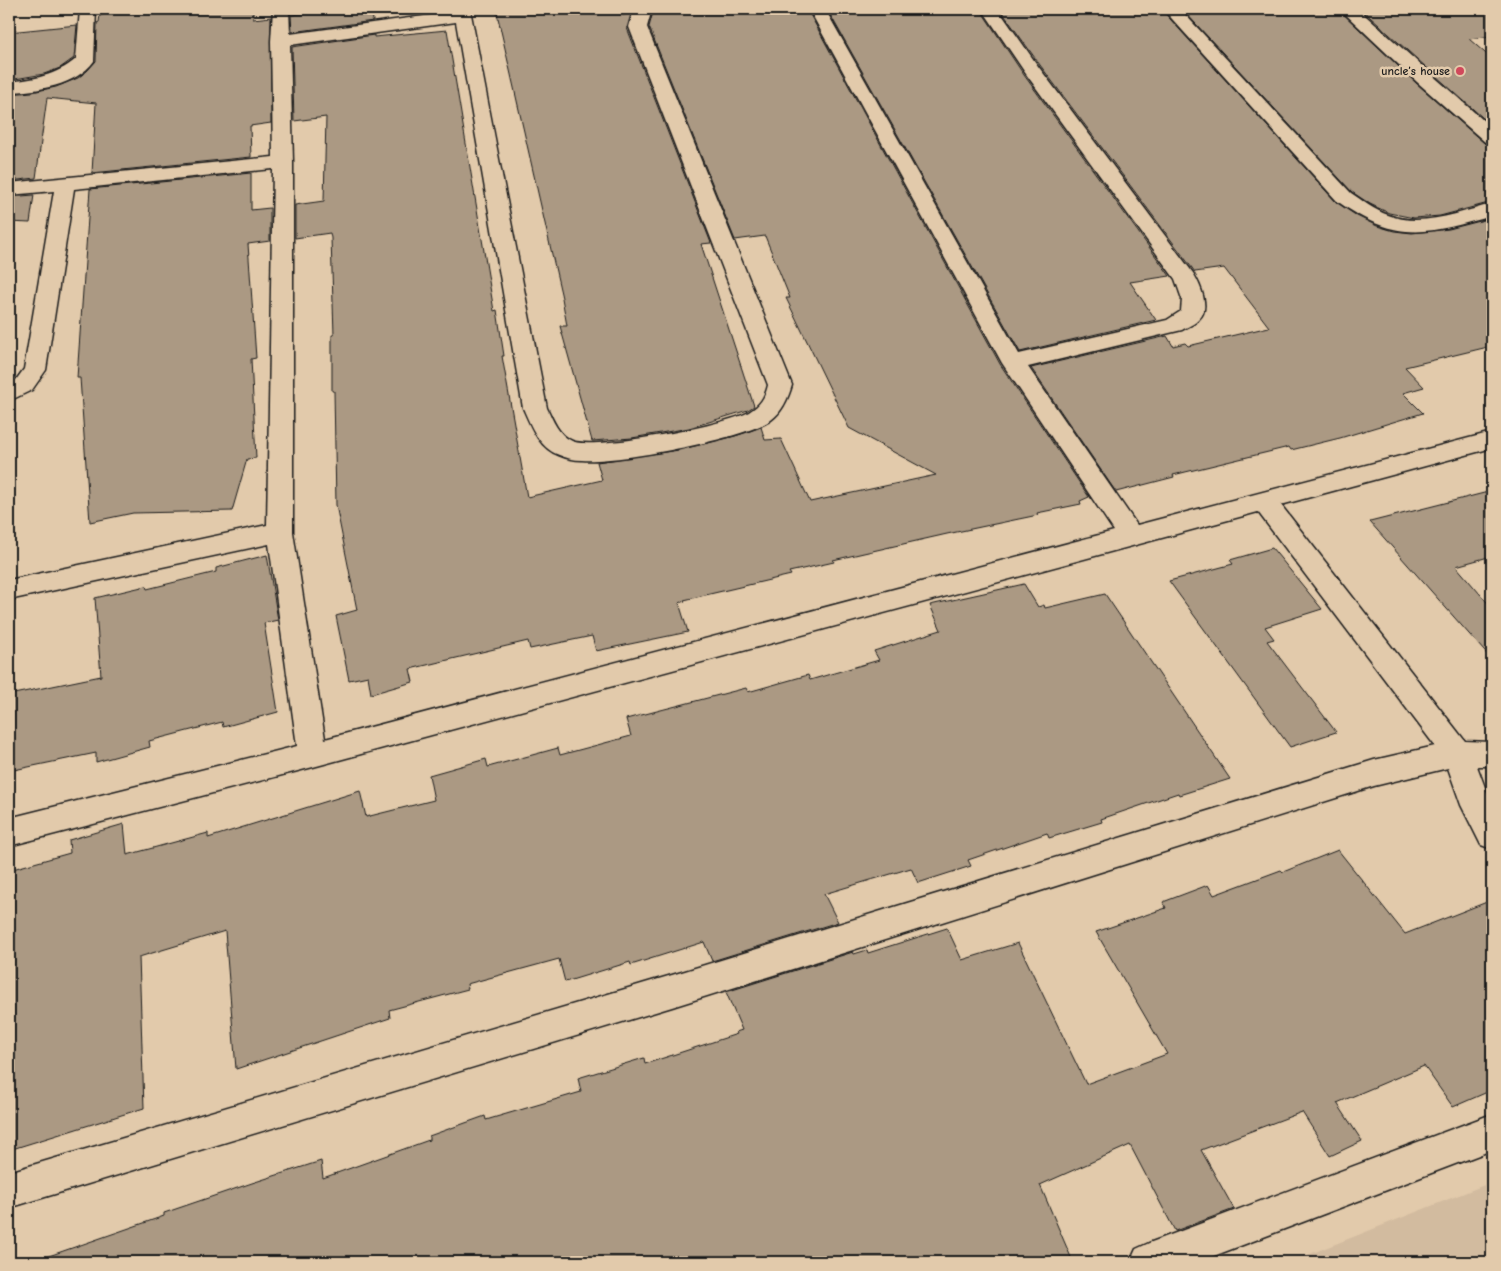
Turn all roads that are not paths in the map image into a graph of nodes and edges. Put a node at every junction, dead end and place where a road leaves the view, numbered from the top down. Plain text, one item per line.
1 (88, 9) edge
2 (281, 9) edge
3 (644, 9) edge
4 (817, 9) edge
5 (990, 9) edge
6 (1171, 9) edge
7 (1348, 9) edge
8 (463, 13) edge
9 (280, 41) junction
10 (9, 87) edge
11 (1492, 138) edge
12 (283, 162) junction
13 (65, 184) junction
14 (9, 189) edge
15 (1492, 210) edge
16 (1013, 363) junction
17 (9, 393) edge
18 (1492, 440) edge
19 (1264, 501) junction
20 (280, 532) junction
21 (1131, 536) junction
22 (9, 590) edge
23 (1457, 753) junction
24 (1492, 754) edge
25 (313, 755) junction
26 (9, 832) edge
27 (1492, 834) edge
28 (1492, 1132) edge
29 (9, 1190) edge
30 (1150, 1262) edge

1 - 10 street
2 - 9 street
3 - 8 street
4 - 16 street
5 - 16 street
6 - 15 street
7 - 11 street
8 - 9 street
9 - 12 street
12 - 13 street
12 - 20 street
13 - 14 street
13 - 17 street
16 - 21 street
18 - 19 street
19 - 21 street
19 - 23 street
20 - 22 street
20 - 25 street
21 - 25 street
23 - 24 street
23 - 27 street
23 - 29 street
25 - 26 street
28 - 30 street

